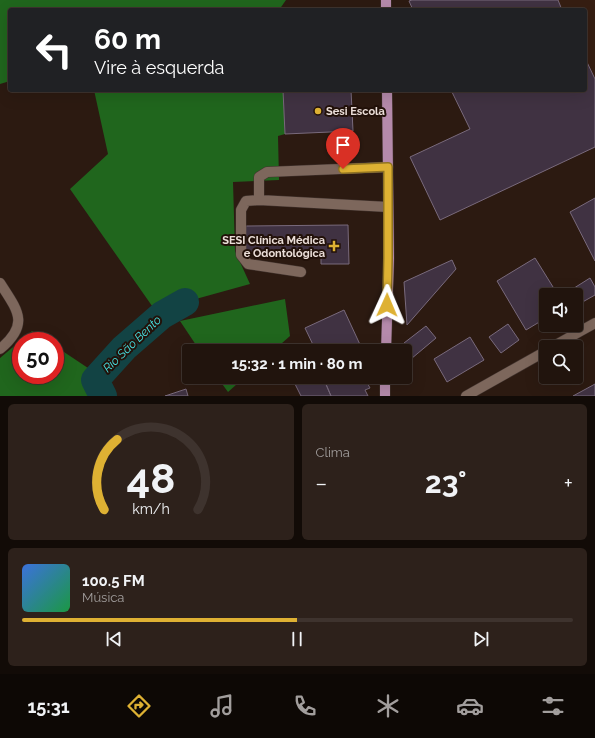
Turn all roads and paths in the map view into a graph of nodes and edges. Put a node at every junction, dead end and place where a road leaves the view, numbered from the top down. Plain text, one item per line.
1 (387, 92) edge
2 (388, 167) junction
3 (259, 200) junction
4 (388, 207) junction
5 (301, 272) dead end
6 (0, 283) edge
7 (595, 323) edge
8 (565, 340) edge
9 (386, 344) edge
10 (0, 349) edge
11 (539, 355) edge
12 (385, 384) edge
13 (385, 396) edge
14 (466, 396) edge

1 - 2 main road
2 - 3 street
2 - 4 main road
3 - 4 street
3 - 5 street
4 - 9 main road
6 - 10 street
7 - 8 street
11 - 14 street
12 - 13 main road

